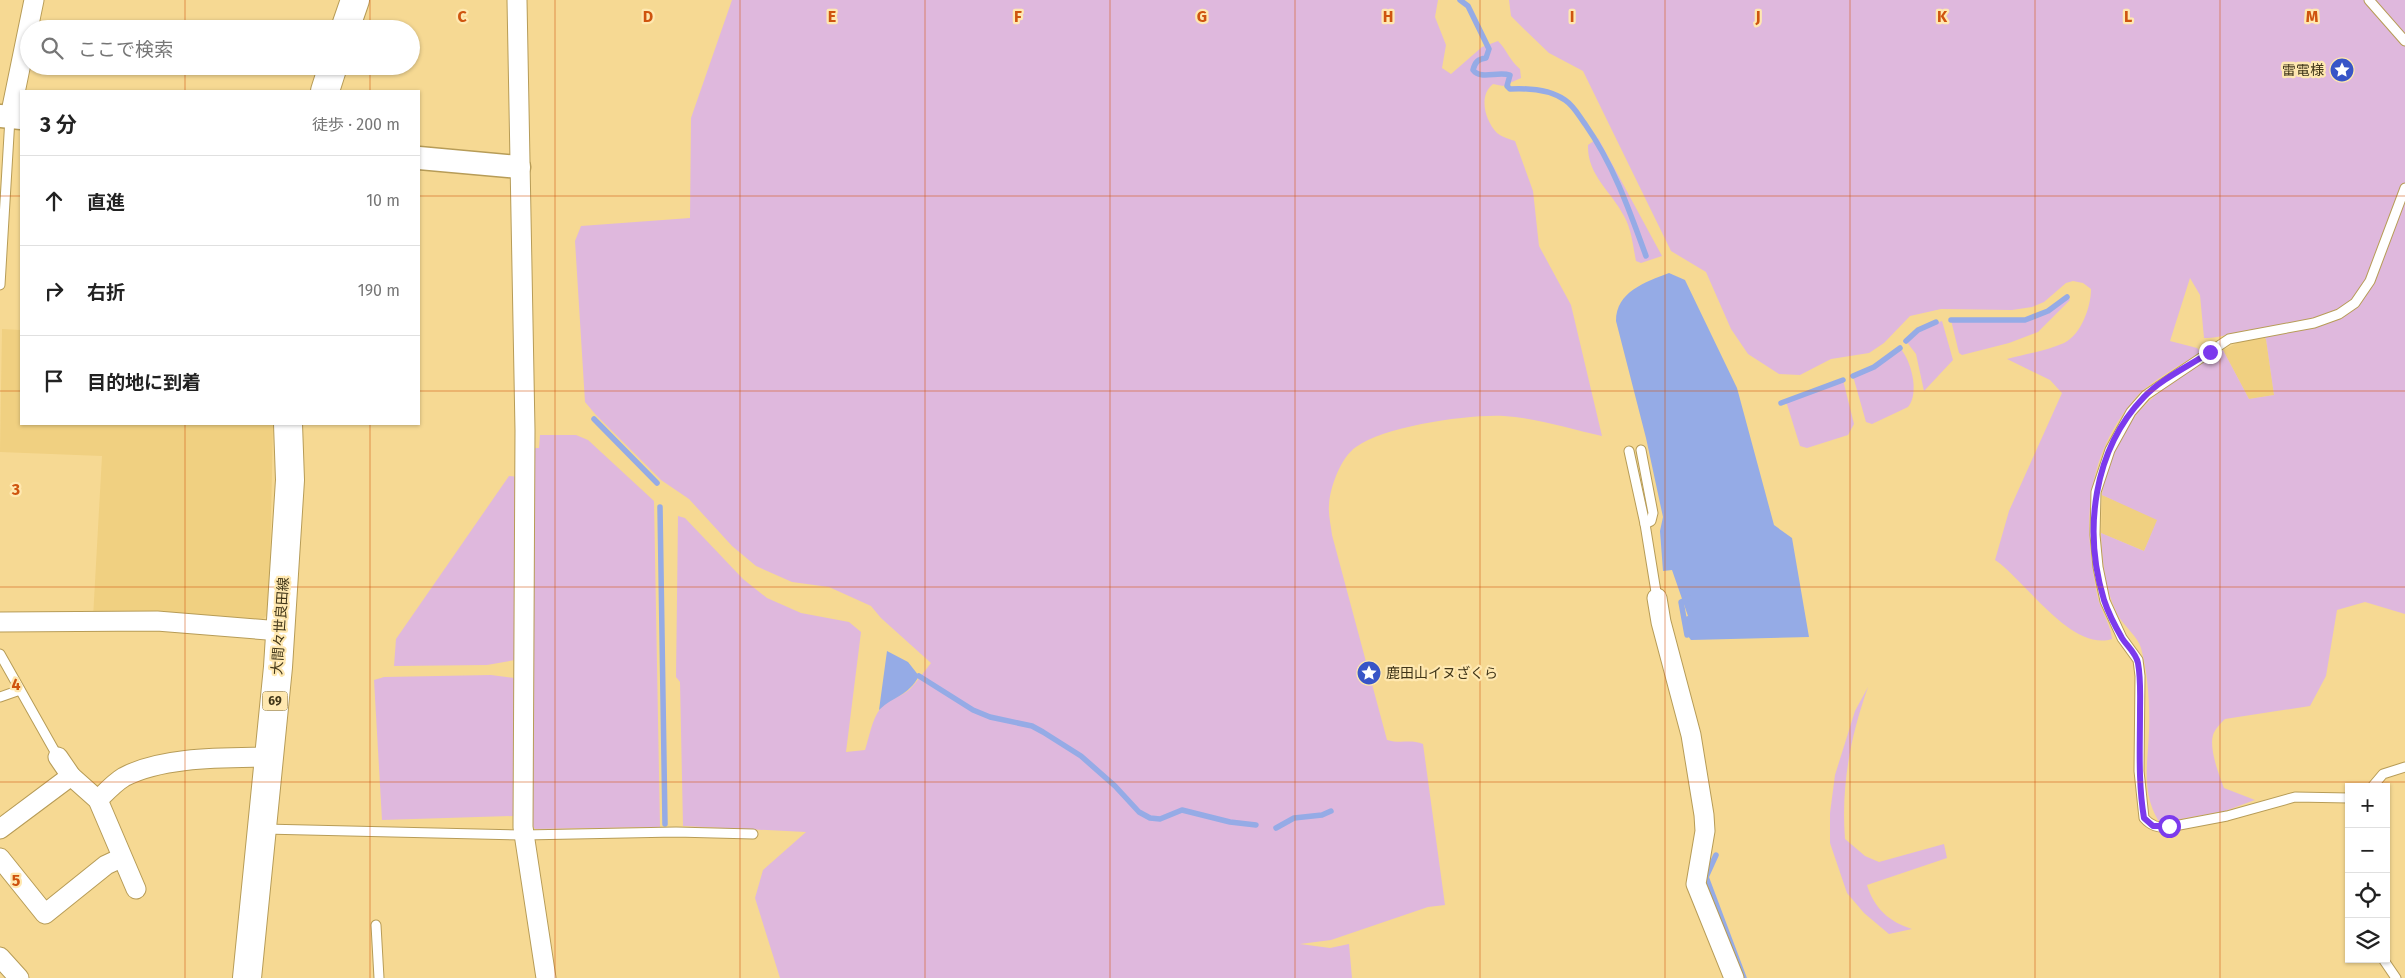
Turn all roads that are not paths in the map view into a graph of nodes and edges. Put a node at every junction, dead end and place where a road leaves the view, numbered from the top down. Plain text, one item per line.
1 (34, 0) edge
2 (355, 0) edge
3 (517, 0) edge
4 (2369, 0) edge
5 (30, 20) edge
6 (348, 20) edge
7 (2405, 41) edge
8 (20, 68) edge
9 (330, 75) edge
10 (324, 90) edge
11 (10, 117) edge
12 (420, 158) edge
13 (519, 166) junction
14 (2405, 188) edge
15 (0, 285) edge
16 (288, 425) edge
17 (1641, 450) dead end
18 (1629, 451) dead end
19 (1645, 524) junction
20 (1657, 598) joint
21 (0, 622) edge
22 (280, 631) junction
23 (0, 654) edge
24 (20, 690) junction
25 (0, 697) edge
26 (58, 757) joint
27 (270, 757) junction
28 (2405, 767) edge
29 (70, 776) junction
30 (2375, 783) edge
31 (2345, 798) edge
32 (98, 800) junction
33 (0, 829) edge
34 (261, 829) junction
35 (753, 834) dead end
36 (524, 835) junction
37 (0, 858) edge
38 (121, 858) junction
39 (136, 889) dead end
40 (376, 925) dead end
41 (0, 957) edge
42 (2386, 963) edge
43 (19, 978) edge
44 (247, 978) edge
45 (379, 978) edge
46 (546, 978) edge
47 (1734, 978) edge
48 (2396, 978) edge

1 - 5 street
2 - 6 main road
3 - 13 street
4 - 7 lane
8 - 11 street
9 - 10 main road
11 - 15 lane
12 - 13 street
13 - 36 street
14 - 31 lane
16 - 22 main road, 大間々世良田線 / 69
17 - 19 lane
18 - 19 lane
19 - 20 lane
20 - 47 street
21 - 22 street
22 - 27 main road, 大間々世良田線 / 69
23 - 24 lane
24 - 25 lane
24 - 26 lane
26 - 29 street
27 - 32 street
27 - 34 main road, 大間々世良田線 / 69
28 - 30 lane
29 - 32 street
29 - 33 street
32 - 38 street
34 - 36 lane
34 - 44 main road, 大間々世良田線 / 69
35 - 36 lane
36 - 46 street
37 - 38 street
38 - 39 street
40 - 45 lane
41 - 43 street
42 - 48 lane

